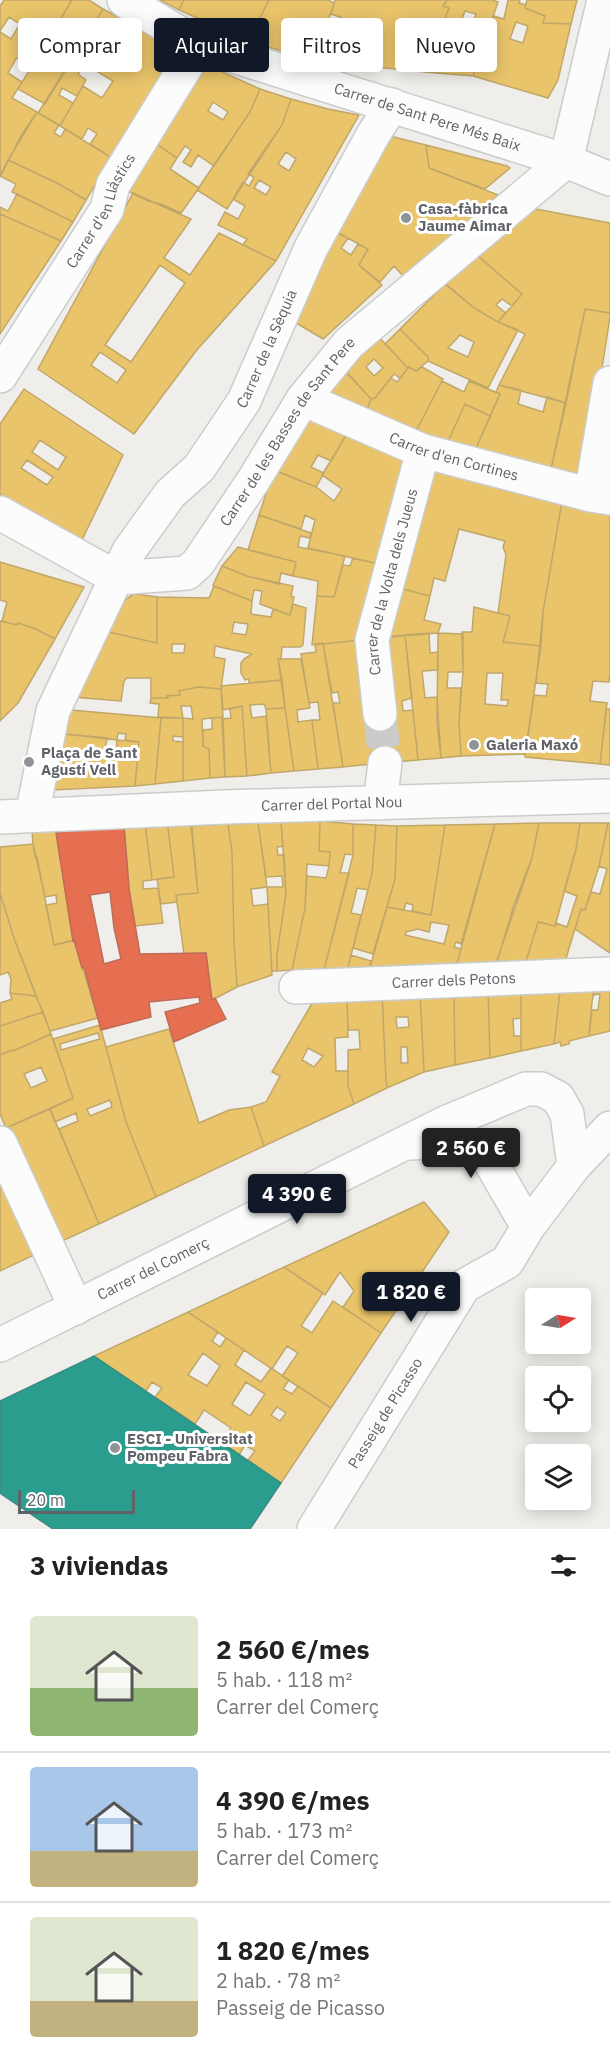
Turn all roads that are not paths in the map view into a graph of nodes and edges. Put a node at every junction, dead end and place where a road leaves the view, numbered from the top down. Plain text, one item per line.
1 (124, 0) edge
2 (604, 0) edge
3 (154, 18) edge
4 (269, 67) edge
5 (182, 72) edge
6 (392, 105) junction
7 (566, 161) junction
8 (610, 179) edge
9 (0, 376) edge
10 (610, 383) edge
11 (303, 399) junction
12 (423, 451) junction
13 (600, 496) edge
14 (0, 513) edge
15 (117, 578) junction
16 (380, 714) tunnel mouth
17 (385, 763) tunnel mouth
18 (610, 796) edge
19 (380, 803) junction
20 (28, 816) edge
21 (610, 974) edge
22 (296, 987) dead end
23 (610, 1128) edge
24 (0, 1143) edge
25 (404, 1143) junction
26 (573, 1166) junction
27 (528, 1227) junction
28 (76, 1308) junction
29 (0, 1346) edge
30 (314, 1529) edge

1 - 3 street, Carrer de Sant Pere Més Baix
2 - 7 street
4 - 6 street, Carrer de Sant Pere Més Baix
5 - 9 street, Carrer d'en Llàstics
6 - 7 street, Carrer de Sant Pere Més Baix
6 - 15 street, Carrer de la Sèquia
7 - 8 street, Carrer de Sant Pere Més Baix
7 - 11 street, Carrer de les Basses de Sant Pere
10 - 13 street
11 - 12 street, Carrer d'en Cortines
11 - 15 street, Carrer de les Basses de Sant Pere
12 - 13 street, Carrer d'en Cortines
12 - 16 street, Carrer de la Volta dels Jueus
14 - 15 street
15 - 20 street
17 - 19 street
18 - 19 street, Carrer del Portal Nou
19 - 20 street, Carrer del Portal Nou
21 - 22 street, Carrer dels Petons
23 - 26 street
24 - 28 street
25 - 26 street, Carrer del Comerç
25 - 27 street, Carrer del Comerç
25 - 28 street, Carrer del Comerç
26 - 27 street, Passeig de Picasso
27 - 30 street, Passeig de Picasso
28 - 29 street, Carrer del Comerç

